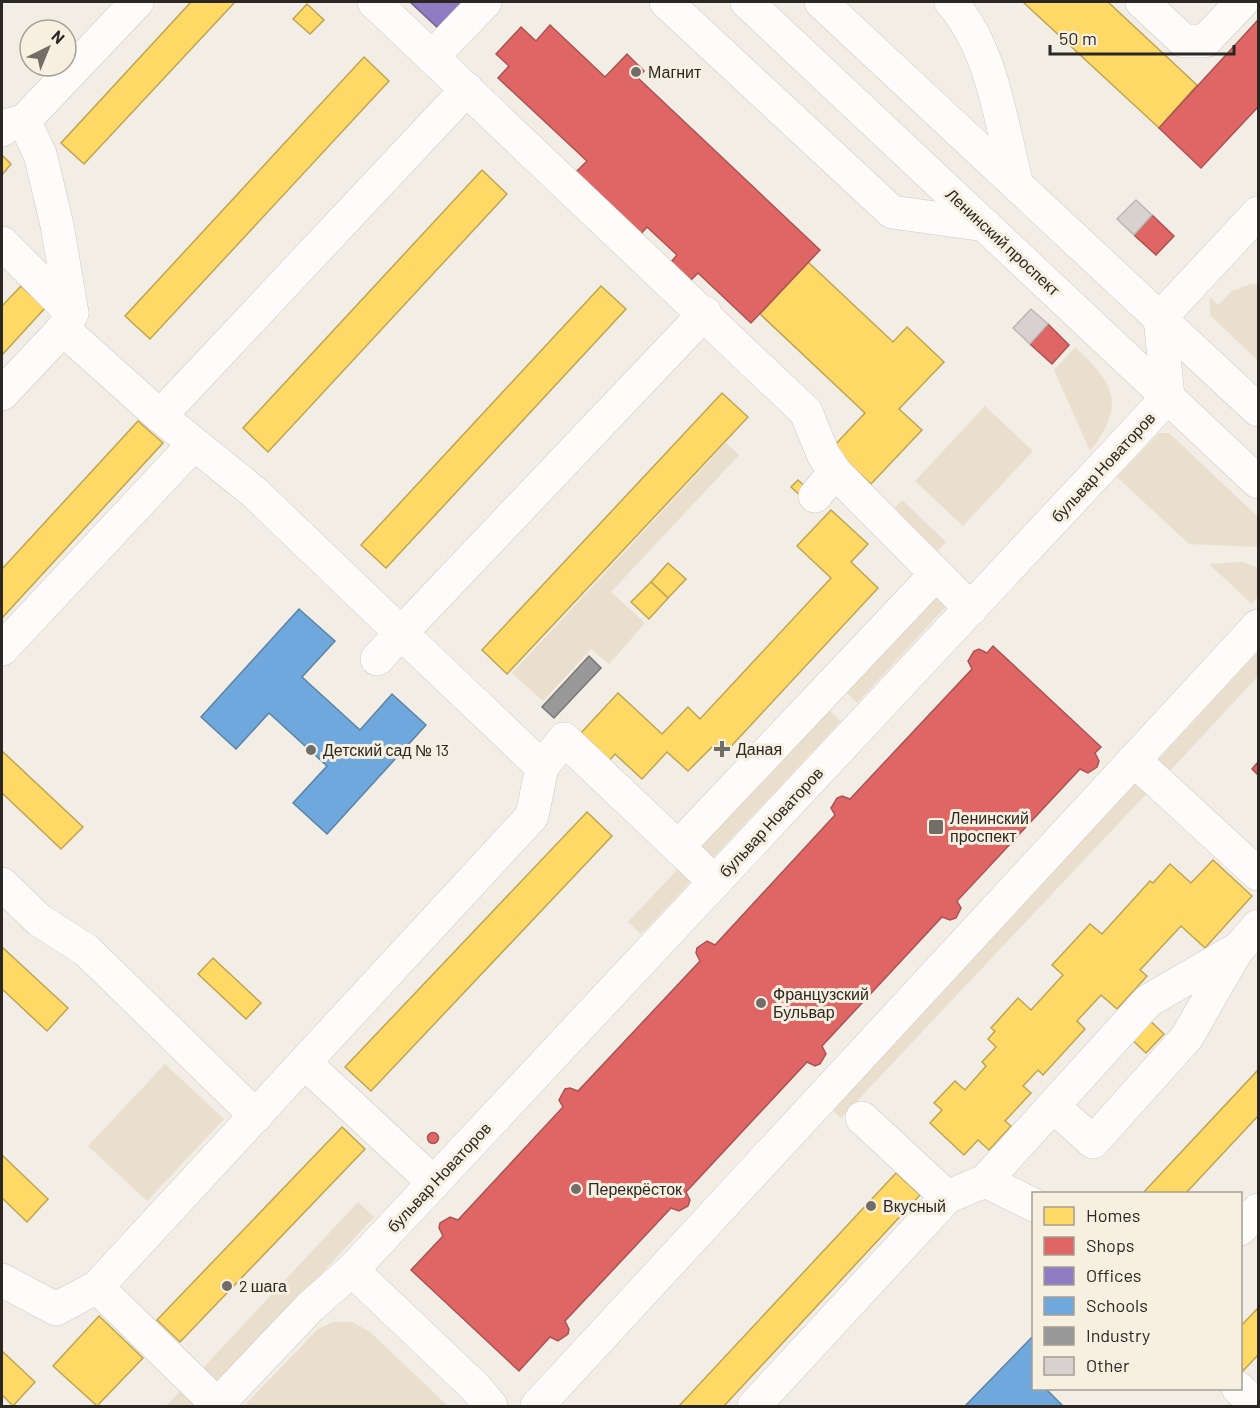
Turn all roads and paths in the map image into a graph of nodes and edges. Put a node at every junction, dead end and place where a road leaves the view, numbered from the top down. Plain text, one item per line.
1 (137, 2) edge
2 (374, 2) edge
3 (484, 2) edge
4 (666, 2) edge
5 (747, 2) edge
6 (821, 2) edge
7 (951, 2) edge
8 (1142, 2) edge
9 (1242, 2) edge
10 (432, 57) junction
11 (467, 89) junction
12 (8, 125) edge
13 (1017, 184) junction
14 (1258, 213) edge
15 (985, 225) junction
16 (2, 243) edge
17 (705, 313) junction
18 (1160, 318) junction
19 (68, 321) junction
20 (1204, 359) junction
21 (2, 394) edge
22 (1168, 398) junction
23 (1258, 410) edge
24 (160, 416) junction
25 (194, 444) junction
26 (1258, 482) edge
27 (936, 574) junction
28 (971, 609) junction
29 (1258, 626) edge
30 (401, 633) junction
31 (2, 649) edge
32 (376, 659) dead end
33 (825, 692) junction
34 (862, 725) junction
35 (1134, 760) junction
36 (542, 767) junction
37 (678, 847) junction
38 (1258, 874) edge
39 (715, 882) junction
40 (2, 884) edge
41 (1249, 937) edge
42 (305, 1063) junction
43 (1053, 1106) junction
44 (256, 1116) junction
45 (862, 1118) dead end
46 (985, 1181) junction
47 (434, 1183) junction
48 (947, 1197) junction
49 (1032, 1204) edge
50 (1258, 1210) edge
51 (1242, 1227) edge
52 (352, 1270) junction
53 (2, 1280) edge
54 (97, 1287) junction
55 (1239, 1390) edge
56 (217, 1406) edge
57 (1258, 1406) edge
58 (491, 1407) edge
59 (537, 1407) edge
60 (754, 1407) edge

1 - 12 street
2 - 10 street
3 - 10 street
4 - 15 street
5 - 15 street, Ленинский проспект
6 - 13 street
7 - 13 street
8 - 9 street
10 - 11 street
11 - 17 street
11 - 24 street
12 - 19 street
13 - 18 street
14 - 18 street
15 - 22 street, Ленинский проспект
16 - 19 street
17 - 27 street
17 - 30 street
18 - 20 street
18 - 22 street, бульвар Новаторов
19 - 21 street
19 - 24 street
20 - 22 street
20 - 23 street
22 - 26 street, Ленинский проспект
22 - 28 street, бульвар Новаторов
24 - 25 street
25 - 30 street
25 - 31 street
27 - 28 street
27 - 33 street
28 - 34 street, бульвар Новаторов
29 - 35 street
30 - 32 street
30 - 36 street
33 - 34 street
33 - 37 street
34 - 39 street, бульвар Новаторов
35 - 38 street
35 - 59 street
36 - 37 street
36 - 42 street
37 - 39 street
39 - 47 street, бульвар Новаторов
40 - 44 street
41 - 43 street
41 - 43 street
42 - 44 street
42 - 47 street
43 - 46 street
44 - 54 street
45 - 48 street
46 - 48 street
46 - 49 street
47 - 52 street, бульвар Новаторов
48 - 60 street
50 - 51 street
52 - 56 street, бульвар Новаторов
52 - 58 street
53 - 54 street
54 - 56 street
55 - 57 street

